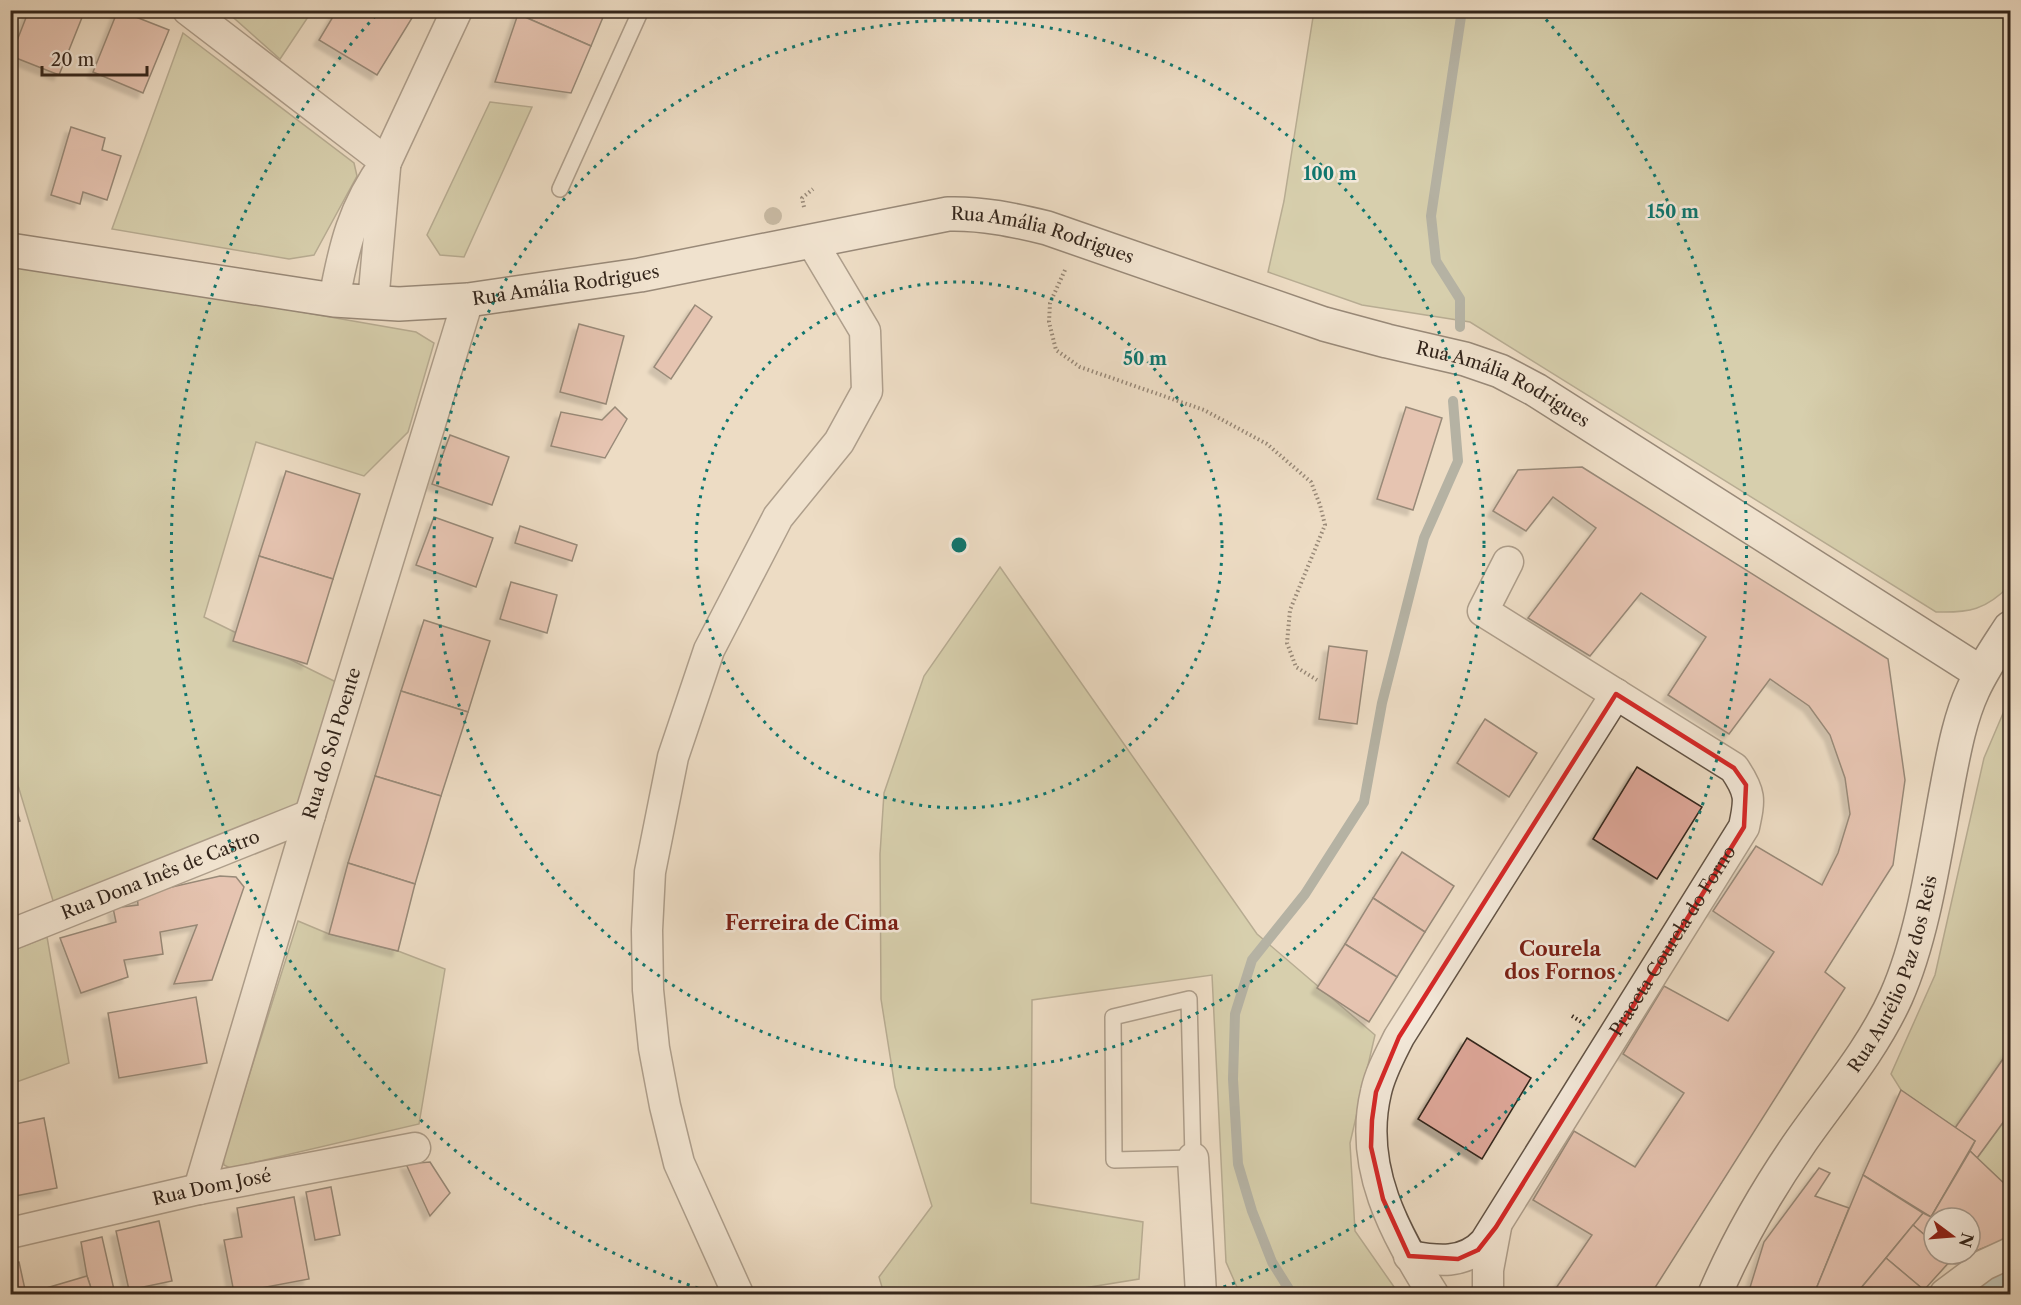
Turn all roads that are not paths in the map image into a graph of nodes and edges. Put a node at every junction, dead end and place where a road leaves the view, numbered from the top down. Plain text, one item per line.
1 (188, 10) edge
2 (457, 10) edge
3 (641, 10) edge
4 (386, 162) junction
5 (560, 189) dead end
6 (812, 242) junction
7 (10, 250) edge
8 (334, 300) junction
9 (468, 300) junction
10 (373, 303) junction
11 (1508, 562) dead end
12 (2002, 647) edge
13 (1616, 694) junction
14 (310, 815) junction
15 (10, 935) edge
16 (415, 1148) dead end
17 (1194, 1158) junction
18 (199, 1189) junction
19 (1496, 1227) junction
20 (10, 1233) edge
21 (2010, 1253) edge
22 (1409, 1256) junction
23 (738, 1294) edge
24 (1201, 1294) edge
25 (1433, 1294) edge
26 (1488, 1294) edge
27 (1715, 1294) edge
28 (1945, 1294) edge

1 - 4 street
2 - 4 street
3 - 5 lane
4 - 8 street
4 - 10 street
6 - 9 street, Rua Amália Rodrigues
6 - 12 street, Rua Amália Rodrigues
6 - 23 street
7 - 8 street, Rua Amália Rodrigues
8 - 10 street, Rua Amália Rodrigues
9 - 10 street, Rua Amália Rodrigues
9 - 14 street, Rua do Sol Poente
11 - 13 street, Praceta Courela do Forno
12 - 27 street, Rua Aurélio Paz dos Reis
13 - 19 street, Praceta Courela do Forno
13 - 22 street
14 - 15 street, Rua Dona Inês de Castro
14 - 18 street, Rua do Sol Poente
16 - 18 street, Rua Dom José
17 - 17 lane
17 - 24 street
18 - 20 street, Rua Dom José
19 - 22 street, Praceta Courela do Forno
19 - 26 street, Praceta Courela do Forno
21 - 28 street
22 - 25 street

